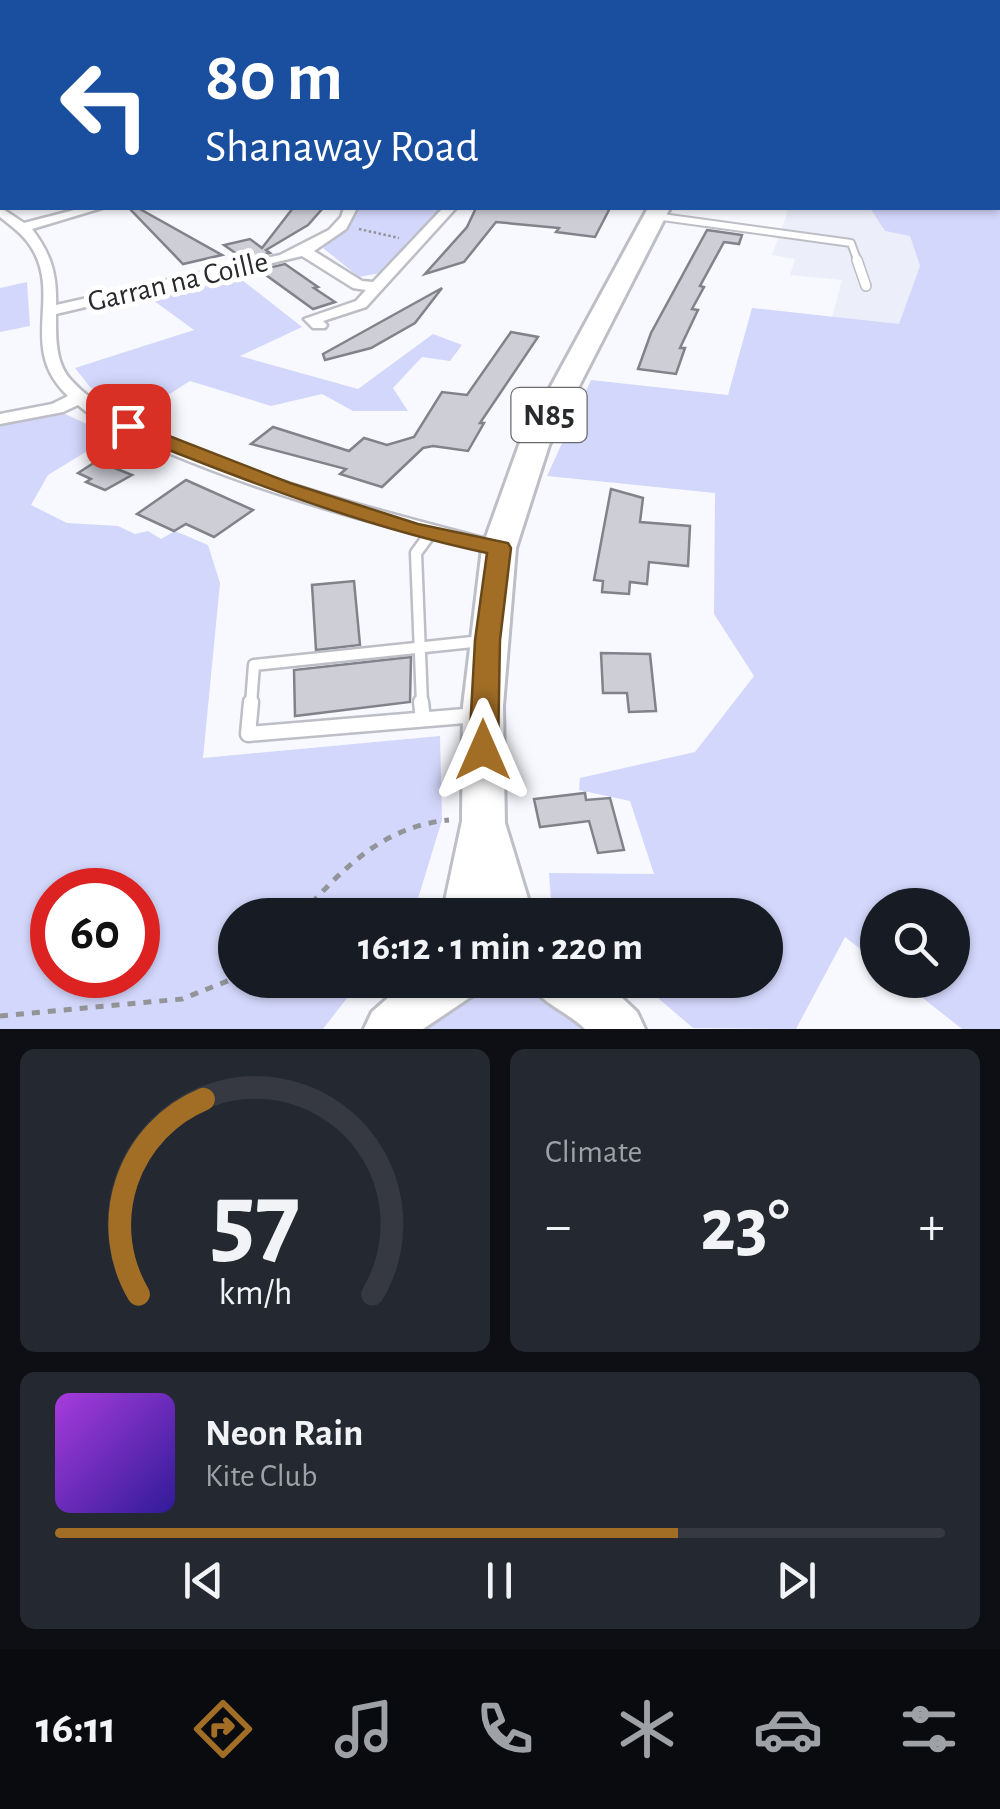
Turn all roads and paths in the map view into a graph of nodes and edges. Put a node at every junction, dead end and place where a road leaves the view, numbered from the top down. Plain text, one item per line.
1 (87, 210) edge
2 (349, 210) edge
3 (448, 210) edge
4 (0, 211) edge
5 (657, 212) edge
6 (25, 227) junction
7 (340, 227) junction
8 (423, 238) junction
9 (304, 250) junction
10 (866, 286) dead end
11 (378, 287) junction
12 (51, 310) junction
13 (319, 325) dead end
14 (78, 398) junction
15 (0, 419) edge
16 (430, 534) junction
17 (500, 548) junction
18 (488, 640) junction
19 (416, 648) junction
20 (483, 715) junction
21 (423, 720) junction
22 (484, 821) junction
23 (317, 898) edge
24 (469, 898) edge
25 (504, 898) edge
26 (218, 985) edge
27 (421, 998) edge
28 (589, 998) edge
29 (0, 1016) edge
30 (390, 1029) edge
31 (619, 1029) edge

1 - 6 street
2 - 7 street, Garran na Coille
3 - 8 street
4 - 6 street
5 - 10 lane
5 - 17 main road, N85
6 - 12 street
7 - 8 path
7 - 9 street, Garran na Coille
8 - 11 street
9 - 11 street, Garran na Coille
9 - 12 street, Garran na Coille
11 - 13 street
12 - 14 street
14 - 15 street
14 - 16 street
16 - 17 street
16 - 19 lane
17 - 18 main road, N85
18 - 19 lane
18 - 20 main road, N85
19 - 21 lane
19 - 21 lane
20 - 21 lane
20 - 22 main road, N85
22 - 23 path
22 - 24 main road, N85
22 - 25 main road, N85
26 - 29 path
27 - 30 main road
28 - 31 main road

